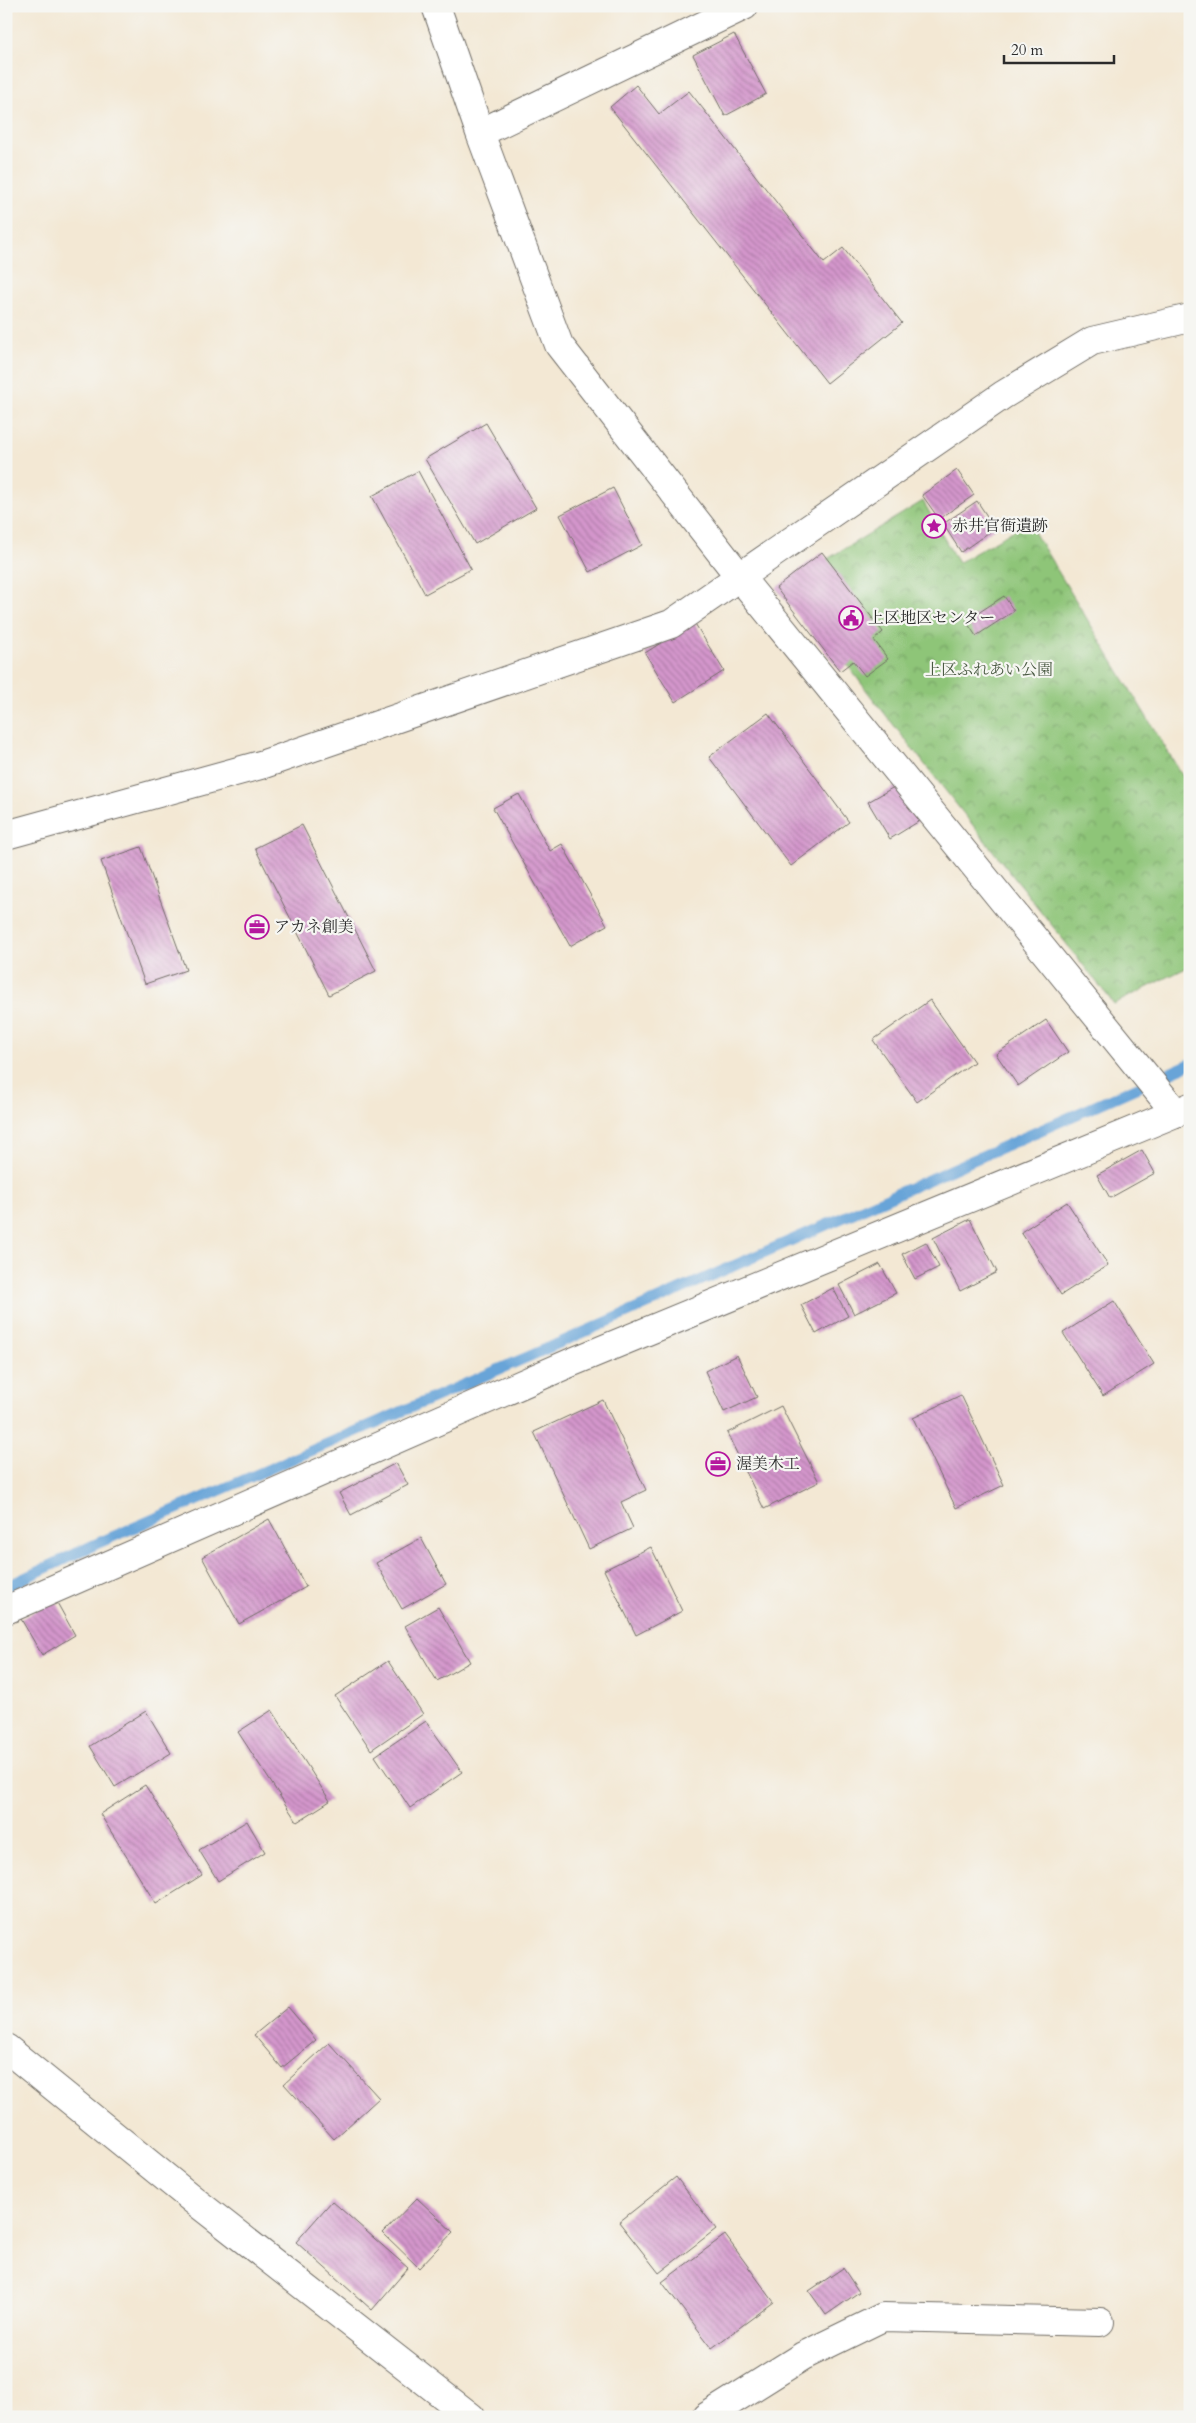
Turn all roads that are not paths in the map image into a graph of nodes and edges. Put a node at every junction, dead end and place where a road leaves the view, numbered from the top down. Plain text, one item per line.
1 (436, 6) edge
2 (744, 6) edge
3 (480, 133) junction
4 (1190, 318) edge
5 (739, 576) junction
6 (6, 835) edge
7 (1183, 1110) edge
8 (6, 1610) edge
9 (6, 2048) edge
10 (1100, 2322) dead end
11 (471, 2417) edge
12 (706, 2417) edge

1 - 3 street
2 - 3 street
3 - 5 street
4 - 5 street
5 - 6 street
5 - 7 street
7 - 8 street
9 - 11 street
10 - 12 street

